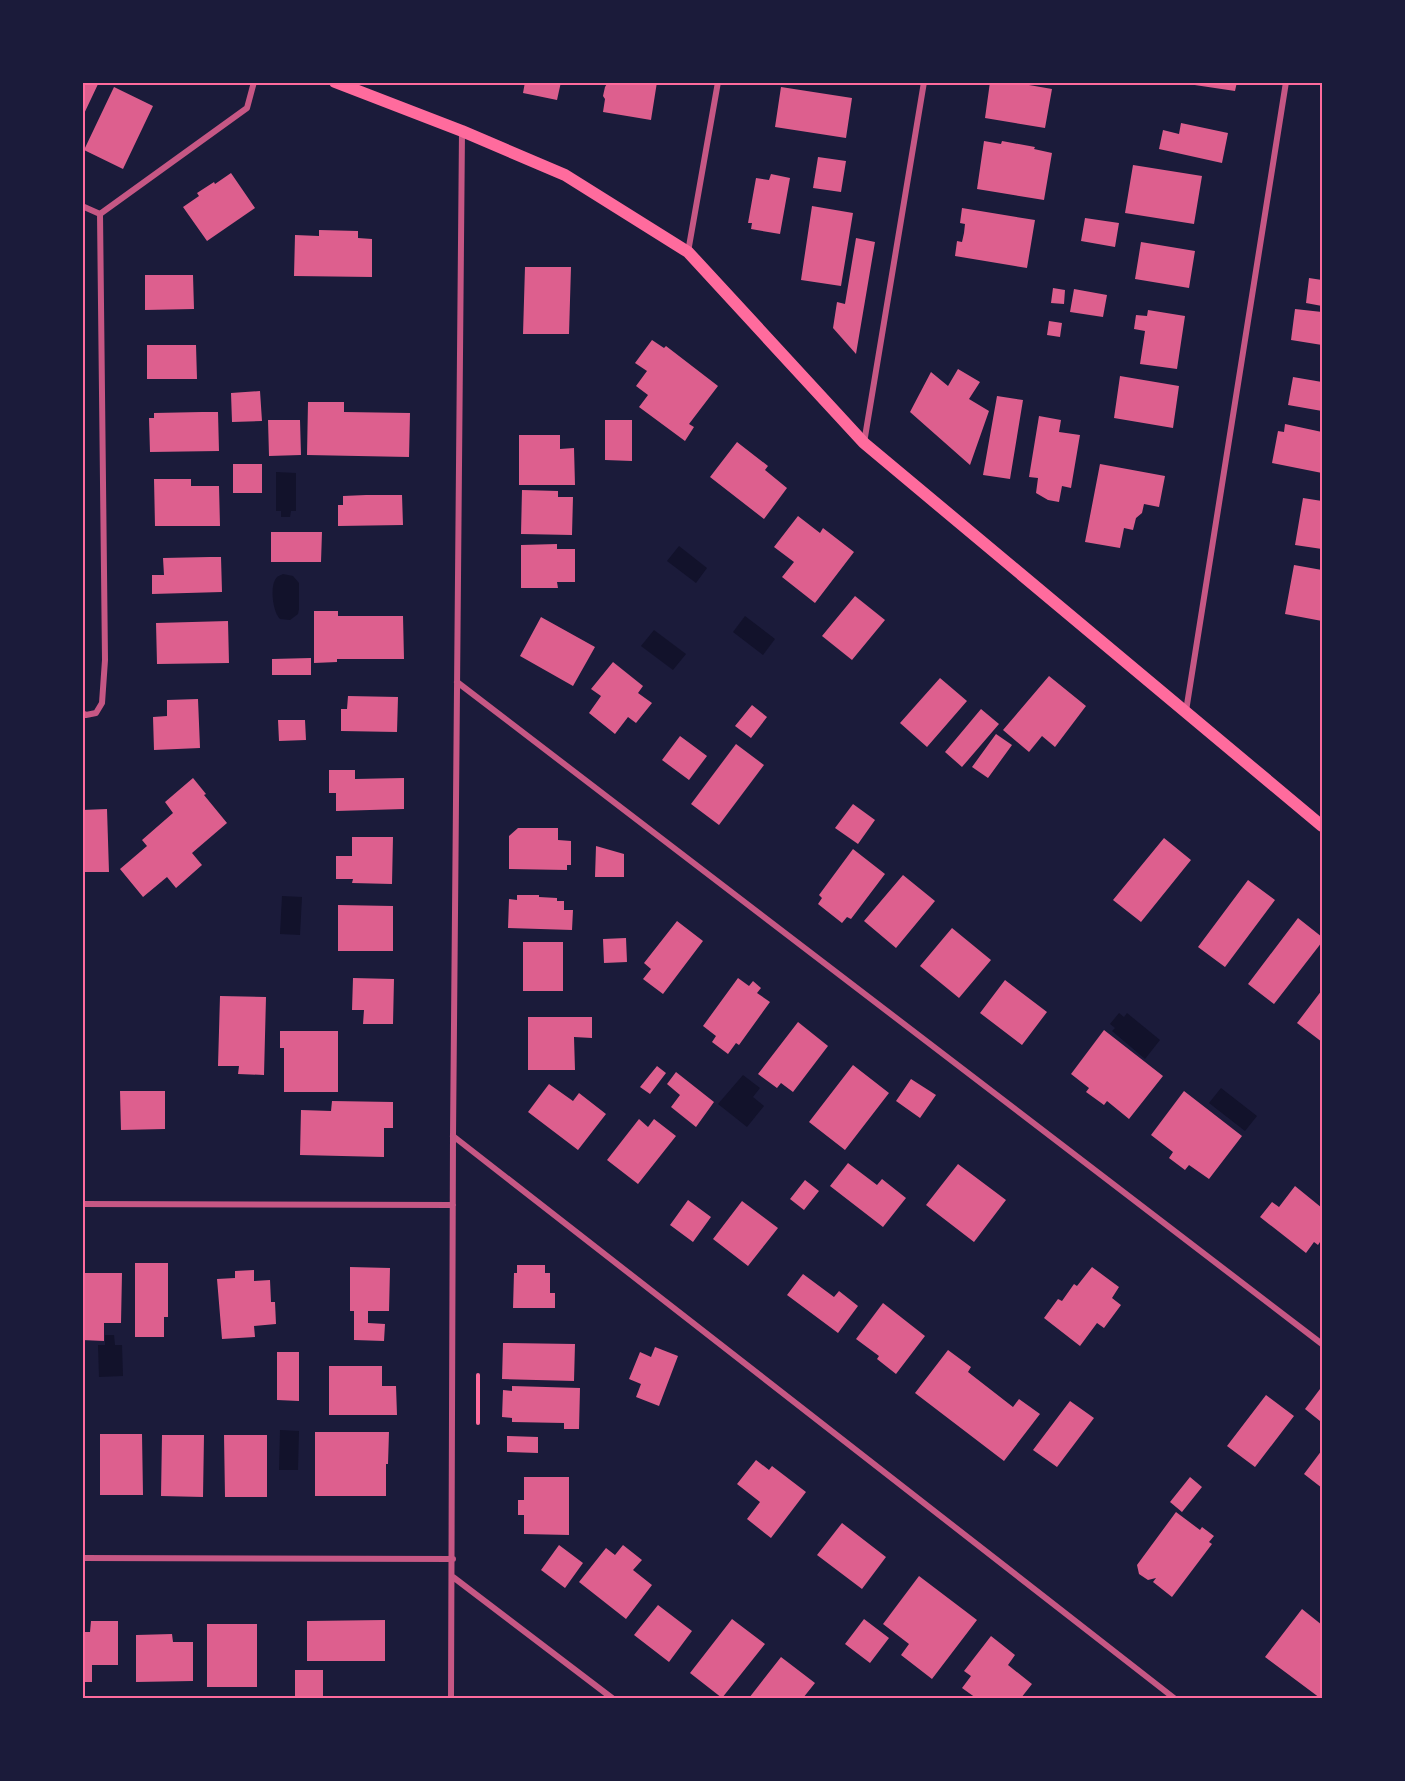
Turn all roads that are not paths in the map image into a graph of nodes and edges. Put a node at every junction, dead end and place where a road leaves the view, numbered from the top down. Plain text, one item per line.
1 (254, 82) edge
2 (335, 82) edge
3 (718, 82) edge
4 (924, 82) edge
5 (1286, 82) edge
6 (462, 131) junction
7 (82, 206) edge
8 (100, 214) junction
9 (688, 252) junction
10 (864, 443) junction
11 (457, 682) junction
12 (1186, 711) junction
13 (82, 713) edge
14 (1323, 826) edge
15 (453, 1136) junction
16 (82, 1204) edge
17 (453, 1205) junction
18 (1323, 1344) edge
19 (82, 1558) edge
20 (453, 1559) junction
21 (453, 1577) junction
22 (452, 1698) edge
23 (612, 1698) edge
24 (1174, 1698) edge

1 - 8 street
2 - 6 main road
3 - 9 street
4 - 10 street
5 - 12 street
6 - 9 main road
6 - 11 street
7 - 8 street
8 - 13 street
9 - 10 main road
10 - 12 main road
11 - 15 street
11 - 18 street
12 - 14 main road
15 - 17 street
15 - 24 street
16 - 17 street
17 - 20 street
19 - 20 street
20 - 21 street
21 - 22 street
21 - 23 street

